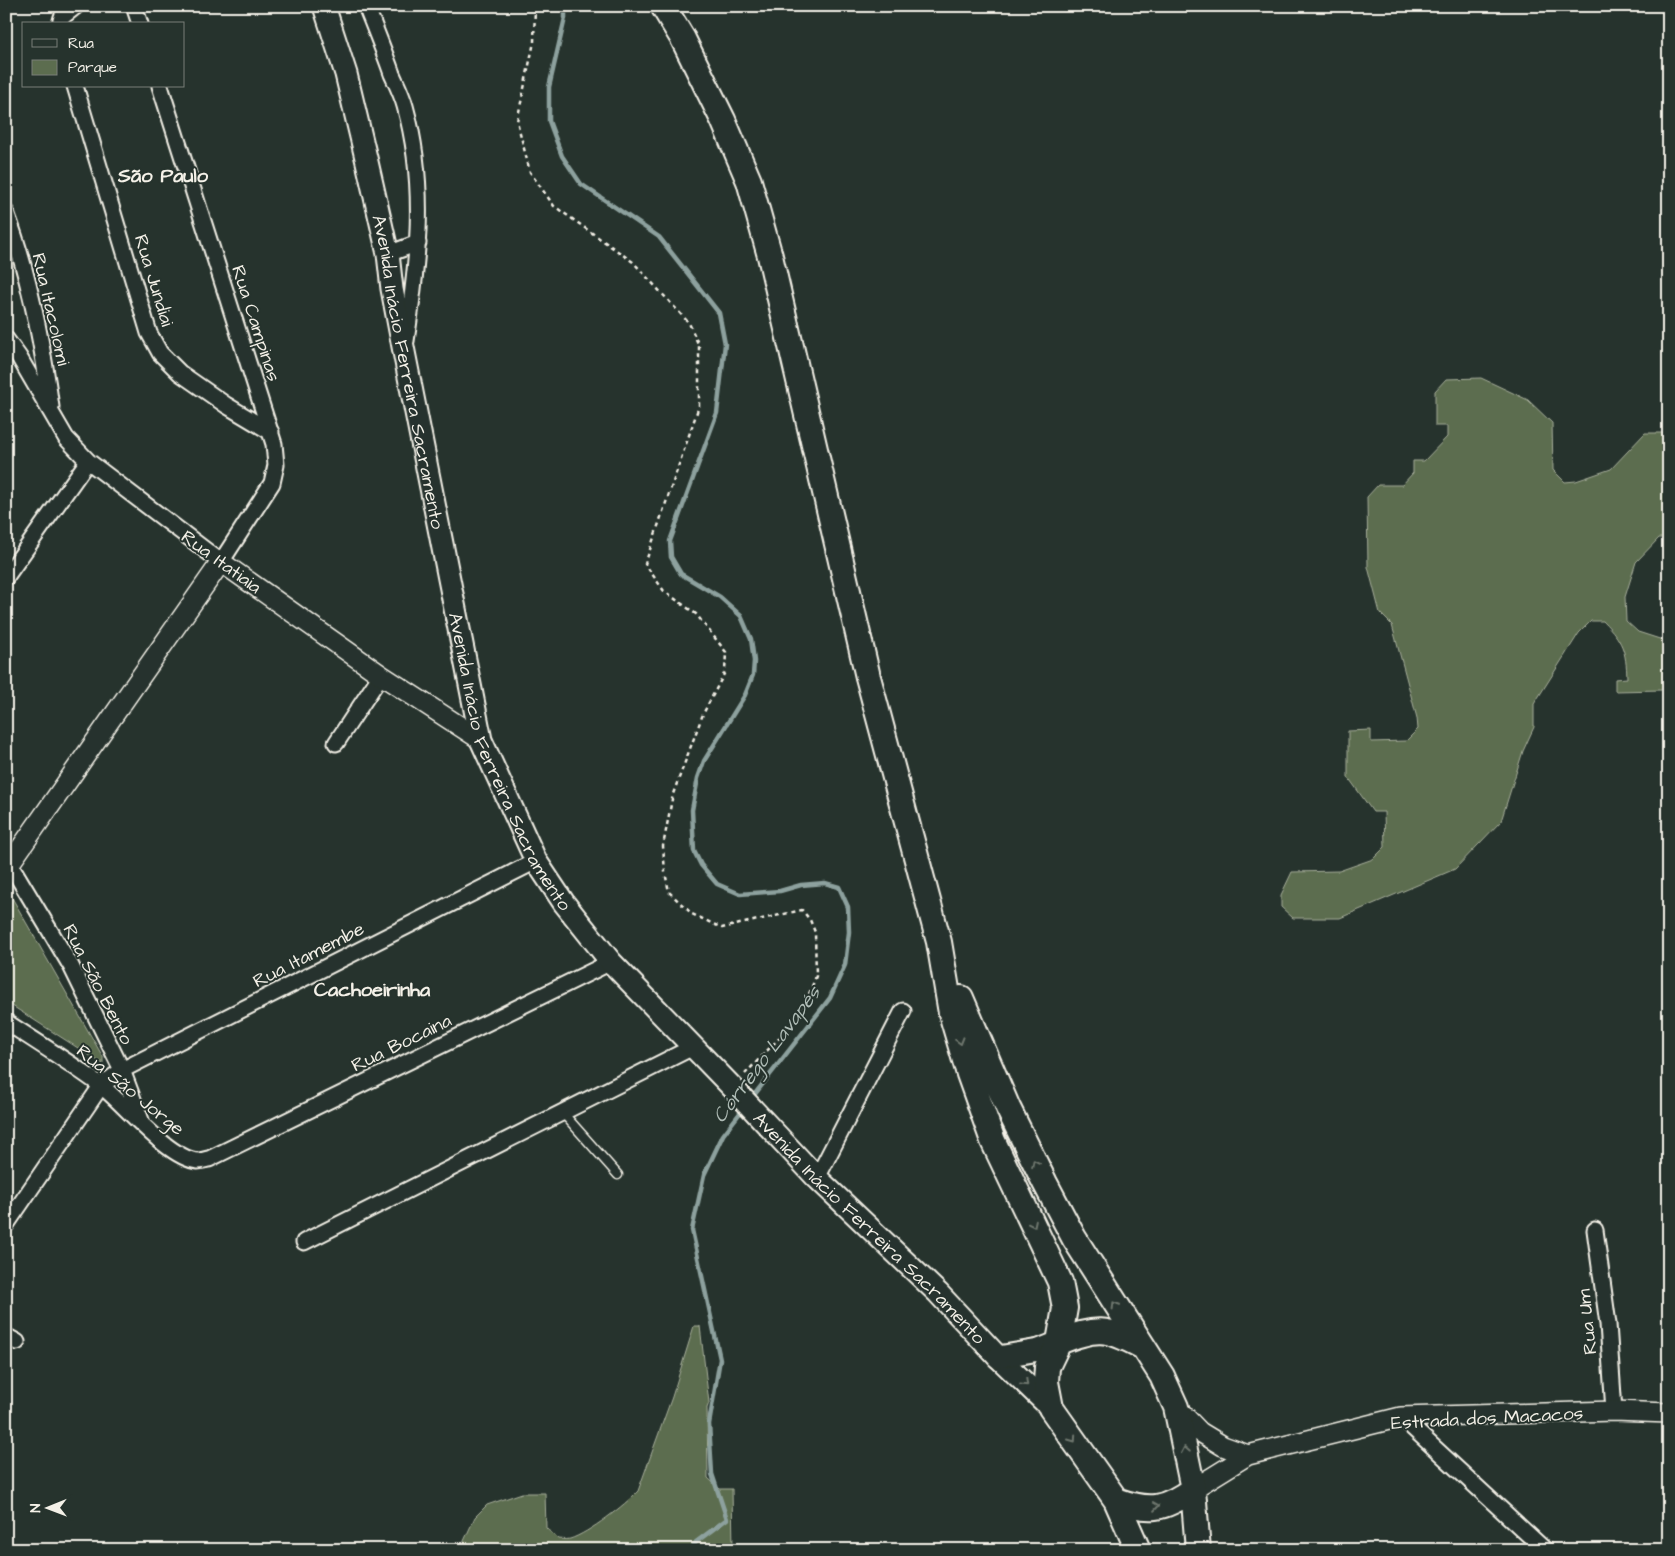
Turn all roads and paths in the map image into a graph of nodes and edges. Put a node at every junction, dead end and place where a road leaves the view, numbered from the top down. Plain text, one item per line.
1 (76, 6) edge
2 (134, 6) edge
3 (324, 6) edge
4 (366, 6) edge
5 (535, 6) edge
6 (663, 6) edge
7 (61, 22) edge
8 (139, 22) edge
9 (76, 88) edge
10 (161, 88) edge
11 (6, 212) edge
12 (10, 236) edge
13 (418, 243) junction
14 (388, 254) junction
15 (6, 339) edge
16 (404, 352) junction
17 (13, 359) edge
18 (53, 416) junction
19 (271, 432) junction
20 (88, 461) junction
21 (221, 562) junction
22 (6, 577) edge
23 (381, 675) junction
24 (481, 740) junction
25 (336, 743) dead end
26 (536, 861) junction
27 (8, 866) edge
28 (938, 942) junction
29 (611, 962) junction
30 (902, 1011) dead end
31 (6, 1022) edge
32 (693, 1047) junction
33 (122, 1070) junction
34 (101, 1086) junction
35 (732, 1087) junction
36 (562, 1112) junction
37 (144, 1127) junction
38 (209, 1159) joint
39 (618, 1175) dead end
40 (817, 1178) junction
41 (6, 1225) edge
42 (1594, 1230) dead end
43 (304, 1242) dead end
44 (1059, 1342) junction
45 (1141, 1346) junction
46 (998, 1357) junction
47 (1176, 1407) junction
48 (1051, 1408) junction
49 (1614, 1411) junction
50 (1669, 1413) edge
51 (1401, 1417) junction
52 (1248, 1455) junction
53 (1193, 1489) junction
54 (1116, 1500) junction
55 (1138, 1550) edge
56 (1198, 1550) edge
57 (1545, 1550) edge

1 - 7 street
2 - 8 street
3 - 14 main road, Avenida Inácio Ferreira Sacramento
4 - 13 street
5 - 35 path
6 - 28 main road
9 - 19 street, Rua Jundiai
10 - 19 street, Rua Campinas
11 - 12 street, Rua Itacolomi
12 - 18 street, Rua Itacolomi
13 - 14 street
13 - 16 street
14 - 16 main road, Avenida Inácio Ferreira Sacramento
15 - 17 street, Rua Itatiaia
16 - 24 main road, Avenida Inácio Ferreira Sacramento
17 - 18 street, Rua Itatiaia
18 - 20 street, Rua Itatiaia
19 - 21 street, Rua Campinas
20 - 21 street, Rua Itatiaia
20 - 22 street
21 - 23 street, Rua Itatiaia
21 - 27 street
23 - 24 street, Rua Itatiaia
23 - 25 street
24 - 26 main road, Avenida Inácio Ferreira Sacramento
26 - 29 main road, Avenida Inácio Ferreira Sacramento
26 - 33 street, Rua Itamembe
27 - 33 street, Rua São Bento
28 -> 44 main road
45 -> 28 main road
29 - 32 main road, Avenida Inácio Ferreira Sacramento
29 - 38 street, Rua Bocaina
30 - 40 street
31 - 34 street, Rua São Jorge
32 - 35 main road, Avenida Inácio Ferreira Sacramento
32 - 36 street
33 - 34 street, Rua Itamembe
33 - 37 street, Rua São Bento
34 - 37 street, Rua São Jorge
34 - 41 street, Rua Itamembe
35 - 40 main road, Avenida Inácio Ferreira Sacramento
36 - 39 lane
36 - 43 street
37 - 38 street, Rua São Jorge
40 - 46 main road, Avenida Inácio Ferreira Sacramento
42 - 49 street, Rua Um
44 - 45 main road
44 - 46 main road, Avenida Inácio Ferreira Sacramento
44 - 48 main road
45 - 47 main road
46 -> 48 main road, Avenida Inácio Ferreira Sacramento
47 - 52 street
53 -> 47 main road
48 -> 54 main road
49 - 50 street, Estrada dos Macacos
49 - 51 street, Estrada dos Macacos
51 - 52 street, Estrada dos Macacos
51 - 57 street
52 - 53 street, Estrada dos Macacos
54 -> 53 main road
53 - 56 main road
54 - 55 main road

